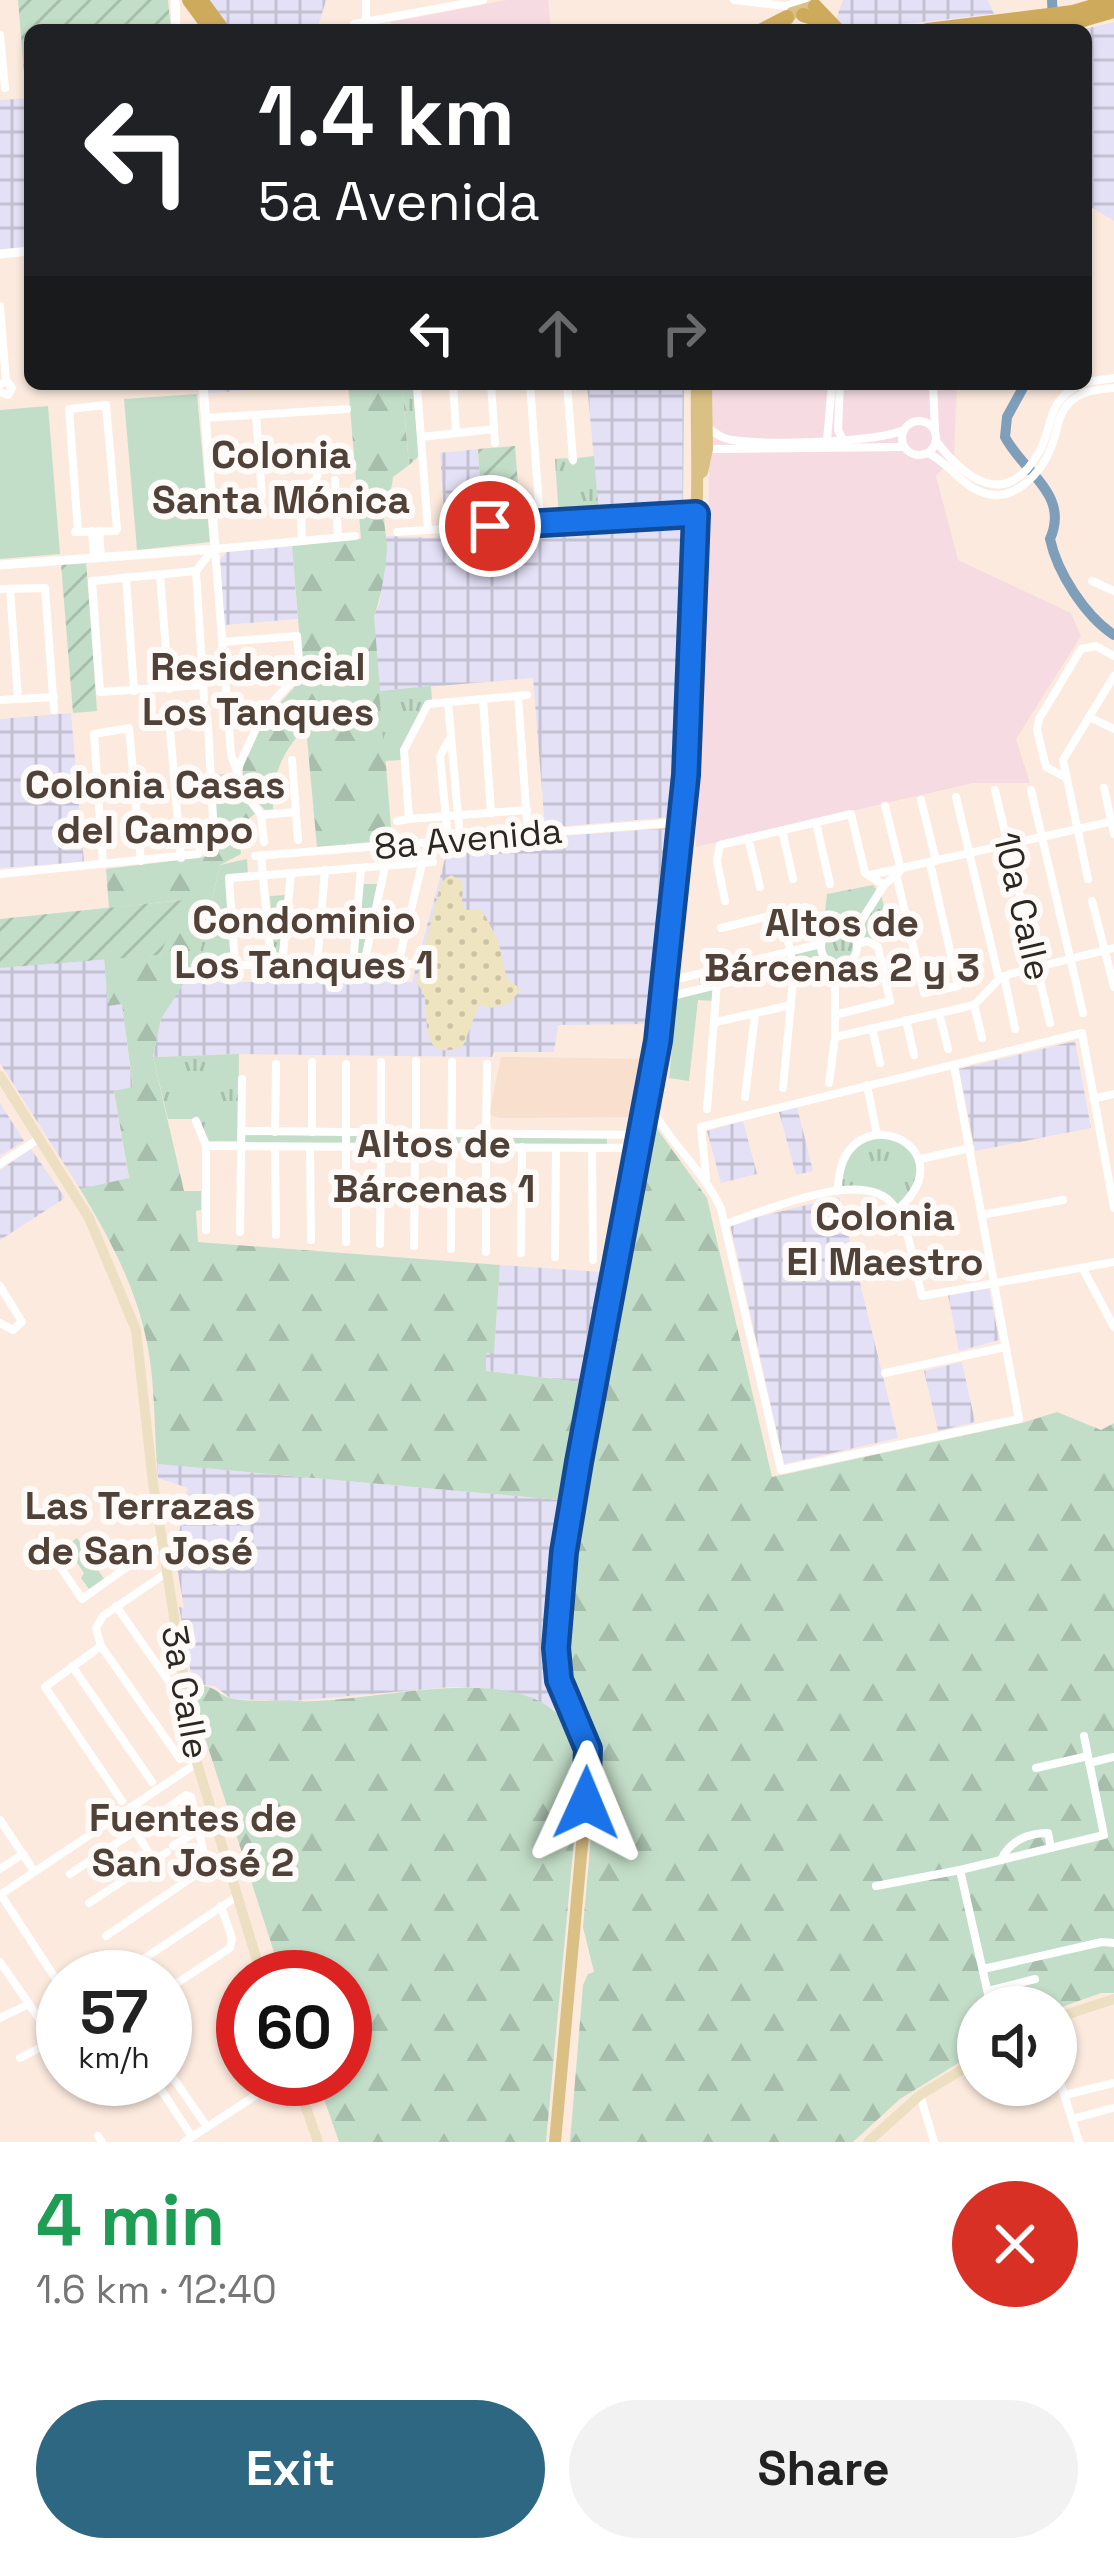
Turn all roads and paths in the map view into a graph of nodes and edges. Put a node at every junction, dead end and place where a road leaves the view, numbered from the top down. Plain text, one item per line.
1 (366, 0) edge
2 (410, 0) edge
3 (483, 0) edge
4 (734, 0) edge
5 (1113, 0) edge
6 (456, 2) edge
7 (1114, 11) edge
8 (410, 14) junction
9 (800, 14) edge
10 (1074, 17) junction
11 (366, 23) junction
12 (354, 24) dead end
13 (1034, 24) edge
14 (0, 35) edge
15 (3, 83) edge
16 (0, 306) edge
17 (2, 386) edge
18 (203, 390) edge
19 (417, 390) edge
20 (454, 390) edge
21 (491, 390) edge
22 (530, 390) edge
23 (567, 390) edge
24 (701, 390) edge
25 (835, 390) edge
26 (836, 390) edge
27 (933, 390) edge
28 (1074, 390) edge
29 (1090, 390) edge
30 (933, 399) junction
31 (347, 409) dead end
32 (256, 415) junction
33 (205, 418) junction
34 (908, 427) junction
35 (699, 428) junction
36 (494, 430) junction
37 (457, 432) junction
38 (421, 436) junction
39 (935, 438) junction
40 (843, 439) junction
41 (827, 440) junction
42 (495, 443) dead end
43 (904, 447) junction
44 (701, 452) junction
45 (928, 453) junction
46 (572, 460) dead end
47 (321, 462) dead end
48 (1037, 464) junction
49 (1024, 477) junction
50 (335, 480) dead end
51 (262, 496) dead end
52 (538, 506) dead end
53 (696, 514) junction
54 (428, 530) junction
55 (95, 531) junction
56 (397, 532) dead end
57 (355, 536) dead end
58 (338, 537) junction
59 (302, 541) junction
60 (214, 549) junction
61 (98, 557) junction
62 (0, 565) edge
63 (196, 572) junction
64 (160, 575) junction
65 (126, 577) junction
66 (1114, 578) edge
67 (1093, 581) dead end
68 (5, 589) edge
69 (1112, 590) edge
70 (223, 642) junction
71 (1114, 656) edge
72 (300, 673) junction
73 (1114, 676) edge
74 (238, 677) dead end
75 (203, 685) junction
76 (169, 688) junction
77 (134, 691) junction
78 (54, 697) junction
79 (18, 699) junction
80 (204, 699) dead end
81 (483, 699) junction
82 (0, 700) edge
83 (448, 702) junction
84 (55, 710) dead end
85 (264, 711) junction
86 (239, 713) dead end
87 (169, 717) dead end
88 (1089, 717) junction
89 (208, 725) dead end
90 (1114, 729) edge
91 (450, 739) junction
92 (210, 755) junction
93 (236, 759) junction
94 (292, 760) dead end
95 (1065, 777) junction
96 (1104, 788) dead end
97 (995, 790) dead end
98 (1031, 790) dead end
99 (956, 796) dead end
100 (921, 800) dead end
101 (885, 806) dead end
102 (296, 812) junction
103 (491, 813) junction
104 (261, 815) junction
105 (458, 816) junction
106 (444, 817) junction
107 (409, 820) junction
108 (397, 821) dead end
109 (682, 822) junction
110 (1113, 822) edge
111 (816, 823) junction
112 (1077, 828) junction
113 (782, 830) junction
114 (1114, 834) edge
115 (1042, 837) junction
116 (460, 838) junction
117 (748, 838) junction
118 (448, 839) junction
119 (298, 840) dead end
120 (264, 842) dead end
121 (1009, 845) junction
122 (970, 854) junction
123 (181, 858) junction
124 (141, 861) junction
125 (933, 862) junction
126 (103, 864) junction
127 (385, 866) junction
128 (361, 868) junction
129 (325, 870) junction
130 (898, 872) junction
131 (291, 873) junction
132 (0, 874) edge
133 (267, 874) junction
134 (870, 875) junction
135 (793, 879) dead end
136 (1088, 879) dead end
137 (830, 884) dead end
138 (884, 885) junction
139 (760, 887) dead end
140 (1092, 901) dead end
141 (725, 902) dead end
142 (806, 907) dead end
143 (782, 913) junction
144 (721, 928) dead end
145 (853, 934) junction
146 (821, 944) junction
147 (858, 944) junction
148 (1110, 949) edge
149 (791, 952) junction
150 (825, 959) junction
151 (1071, 959) junction
152 (213, 964) dead end
153 (276, 964) junction
154 (317, 964) junction
155 (358, 964) junction
156 (398, 964) junction
157 (414, 964) dead end
158 (236, 965) junction
159 (794, 965) junction
160 (836, 965) junction
161 (1037, 967) junction
162 (718, 970) junction
163 (1002, 978) junction
164 (665, 982) junction
165 (719, 984) junction
166 (1114, 987) edge
167 (663, 998) junction
168 (791, 1005) junction
169 (974, 1005) junction
170 (939, 1013) junction
171 (1084, 1013) dead end
172 (755, 1014) junction
173 (835, 1015) junction
174 (906, 1020) junction
175 (716, 1022) junction
176 (1050, 1023) dead end
177 (872, 1028) junction
178 (1015, 1029) dead end
179 (835, 1037) junction
180 (982, 1038) dead end
181 (948, 1049) dead end
182 (914, 1055) dead end
183 (381, 1061) dead end
184 (416, 1061) dead end
185 (312, 1062) dead end
186 (452, 1063) dead end
187 (880, 1063) dead end
188 (276, 1064) dead end
189 (346, 1064) dead end
190 (487, 1064) dead end
191 (954, 1066) junction
192 (0, 1076) edge
193 (242, 1078) dead end
194 (829, 1083) dead end
195 (867, 1085) junction
196 (783, 1088) dead end
197 (1114, 1094) edge
198 (746, 1097) dead end
199 (1093, 1099) junction
200 (649, 1103) junction
201 (707, 1109) dead end
202 (196, 1121) dead end
203 (242, 1131) junction
204 (275, 1132) junction
205 (312, 1132) junction
206 (345, 1132) junction
207 (381, 1133) junction
208 (416, 1133) junction
209 (452, 1133) junction
210 (486, 1134) junction
211 (522, 1134) junction
212 (877, 1135) junction
213 (41, 1137) junction
214 (642, 1141) junction
215 (206, 1146) junction
216 (241, 1147) junction
217 (275, 1147) junction
218 (310, 1147) junction
219 (345, 1147) junction
220 (381, 1147) junction
221 (415, 1148) junction
222 (452, 1148) junction
223 (486, 1148) junction
224 (522, 1148) junction
225 (556, 1148) junction
226 (592, 1148) junction
227 (970, 1148) junction
228 (920, 1159) junction
229 (0, 1163) edge
230 (706, 1180) junction
231 (838, 1190) junction
232 (1063, 1200) dead end
233 (1114, 1208) edge
234 (897, 1210) junction
235 (981, 1216) junction
236 (725, 1224) junction
237 (206, 1230) dead end
238 (240, 1232) dead end
239 (276, 1235) dead end
240 (310, 1240) dead end
241 (346, 1242) dead end
242 (380, 1244) dead end
243 (414, 1246) dead end
244 (451, 1249) dead end
245 (486, 1252) dead end
246 (520, 1253) dead end
247 (555, 1257) dead end
248 (593, 1259) dead end
249 (1114, 1262) edge
250 (1083, 1268) junction
251 (992, 1283) junction
252 (0, 1286) edge
253 (0, 1323) edge
254 (1114, 1327) edge
255 (1004, 1347) junction
256 (885, 1373) dead end
257 (161, 1542) junction
258 (57, 1562) dead end
259 (166, 1577) junction
260 (116, 1606) junction
261 (100, 1646) junction
262 (72, 1666) junction
263 (170, 1683) dead end
264 (1084, 1736) dead end
265 (1114, 1757) edge
266 (180, 1759) dead end
267 (1089, 1759) junction
268 (197, 1762) junction
269 (1036, 1768) dead end
270 (152, 1782) dead end
271 (122, 1807) junction
272 (154, 1818) dead end
273 (213, 1821) junction
274 (1, 1824) edge
275 (198, 1829) junction
276 (135, 1831) junction
277 (1051, 1848) junction
278 (22, 1854) junction
279 (1000, 1860) junction
280 (154, 1861) junction
281 (0, 1869) edge
282 (961, 1870) junction
283 (34, 1871) junction
284 (70, 1874) dead end
285 (876, 1886) dead end
286 (0, 1895) edge
287 (236, 1897) junction
288 (89, 1903) dead end
289 (221, 1906) junction
290 (106, 1936) dead end
291 (1114, 1943) edge
292 (36, 1950) edge
293 (156, 1950) edge
294 (253, 1950) edge
295 (1, 1967) edge
296 (983, 1969) junction
297 (192, 1973) edge
298 (1035, 1979) dead end
299 (987, 1986) edge
300 (1008, 1986) edge
301 (1114, 2000) edge
302 (29, 2004) junction
303 (1077, 2011) edge
304 (0, 2018) edge
305 (20, 2058) dead end
306 (957, 2073) edge
307 (1114, 2083) edge
308 (1077, 2092) edge
309 (920, 2095) junction
310 (192, 2105) edge
311 (169, 2106) edge
312 (239, 2106) edge
313 (305, 2106) edge
314 (1068, 2106) edge
315 (1113, 2108) edge
316 (1072, 2119) junction
317 (207, 2127) junction
318 (188, 2139) edge
319 (317, 2142) edge
320 (555, 2142) edge
321 (868, 2142) edge
322 (934, 2142) edge
323 (1079, 2142) edge

1 - 11 street
2 - 8 street
3 - 6 street
4 - 9 street
5 - 10 highway
6 - 8 street
7 - 10 highway
8 - 11 street
10 - 13 highway
11 - 12 street
14 - 15 street
16 - 17 street
18 - 33 street
19 - 38 street
20 - 37 street
21 - 36 street
22 - 52 street
23 - 46 street
24 - 35 main road
25 - 41 street
26 - 40 street
27 - 30 street
28 - 48 street
29 - 48 street
30 - 34 street
30 - 39 street
31 - 32 street
32 - 33 street
32 - 51 street
33 - 60 street
34 - 39 street
34 - 40 street
34 - 43 street
35 - 41 street
35 - 44 main road
36 - 37 street
36 - 42 street
37 - 38 street
38 - 54 street
39 - 45 street
39 - 49 street
40 - 41 street
43 - 44 street
43 - 45 street
44 - 53 main road
45 - 49 street
47 - 59 street
48 - 49 street
50 - 58 street
53 - 54 street
53 - 109 main road
54 - 56 street
55 - 55 street
55 - 61 street
57 - 58 street
58 - 59 street
59 - 60 street
60 - 61 street
60 - 63 street
60 - 70 street
61 - 62 street
63 - 64 street
63 - 75 street
64 - 65 street
64 - 76 street
65 - 77 street
65 - 77 street
66 - 69 street
67 - 69 street
68 - 78 street
68 - 79 street
70 - 72 street
70 - 93 street
71 - 95 street
72 - 74 street
72 - 85 street
73 - 88 street
75 - 76 street
75 - 80 street
76 - 77 street
78 - 79 street
78 - 84 street
79 - 82 street
81 - 83 street
81 - 103 street
81 - 103 street
83 - 91 street
83 - 107 street
85 - 86 street
85 - 93 street
87 - 123 street
88 - 90 street
88 - 95 street
89 - 92 street
91 - 105 street
91 - 106 street
92 - 93 street
92 - 123 street
93 - 104 street
94 - 102 street
95 - 112 street
96 - 110 street
97 - 121 street, 10a Calle
98 - 115 street
99 - 122 street
100 - 125 street
101 - 130 street
102 - 104 street
102 - 119 street
103 - 105 street
104 - 120 street
105 - 106 street
105 - 116 street
106 - 107 street
106 - 118 street
107 - 108 street
109 - 116 street, 8a Avenida
109 - 164 main road
110 - 112 street
110 - 114 street
111 - 113 street
111 - 134 street
111 - 137 street
112 - 115 street
112 - 136 street
113 - 117 street
113 - 135 street
115 - 121 street
115 - 151 street
116 - 118 street, 8a Avenida
117 - 139 street
117 - 141 street
118 - 133 street, 8a Avenida
121 - 122 street
121 - 161 street, 10a Calle
122 - 125 street
122 - 163 street
123 - 124 street
124 - 126 street
124 - 126 street
125 - 130 street
125 - 130 street
126 - 132 street
127 - 128 street
127 - 155 street
127 - 156 street
128 - 129 street
128 - 155 street
129 - 131 street
129 - 154 street
130 - 134 street
130 - 138 street
131 - 133 street
131 - 153 street
133 - 153 street
133 - 158 street
134 - 138 street
138 - 145 street
140 - 148 street
142 - 143 street
143 - 144 street
143 - 149 street
145 - 146 street
145 - 147 street
146 - 149 street
146 - 150 street
147 - 160 street
147 - 173 street
148 - 151 street
148 - 166 street
149 - 159 street
149 - 162 street
150 - 159 street
150 - 160 street
151 - 161 street
151 - 171 street
152 - 158 street
153 - 154 street
153 - 158 street
154 - 155 street
155 - 156 street
156 - 157 street
159 - 165 street
159 - 168 street
160 - 173 street
161 - 163 street
161 - 176 street, 10a Calle
162 - 164 street
162 - 165 street
163 - 169 street
163 - 178 street
164 - 167 main road
165 - 167 street
165 - 175 street
167 - 200 main road
168 - 172 street
168 - 196 street
169 - 170 street
169 - 180 street
170 - 174 street
170 - 181 street
172 - 175 street
172 - 198 street
173 - 179 street
174 - 177 street
174 - 182 street
175 - 201 street
177 - 179 street
177 - 187 street
179 - 194 street
183 - 207 street
184 - 208 street
185 - 205 street
186 - 209 street
188 - 204 street
189 - 206 street
190 - 210 street
191 - 195 street
191 - 199 street
191 - 227 street
192 - 213 main road, 3a Calle
193 - 203 street
195 - 212 street
195 - 230 street
197 - 199 street
199 - 233 street
200 - 214 main road
200 - 230 street
202 - 215 street
203 - 204 street
203 - 216 street
204 - 205 street
205 - 206 street
206 - 207 street
206 - 219 street
207 - 208 street
208 - 209 street
209 - 210 street
209 - 222 street
210 - 211 street
211 - 214 street
211 - 224 street
212 - 228 street
212 - 231 street
213 - 229 street
213 - 257 main road, 3a Calle
214 - 226 street
214 - 320 main road
215 - 216 street
215 - 237 street
216 - 217 street
216 - 238 street
217 - 218 street
217 - 239 street
218 - 219 street
218 - 240 street
219 - 220 street
219 - 241 street
220 - 221 street
220 - 242 street
221 - 222 street
221 - 243 street
222 - 223 street
222 - 244 street
223 - 224 street
223 - 245 street
224 - 225 street
224 - 246 street
225 - 226 street
225 - 247 street
226 - 248 street
227 - 228 street
227 - 235 street
228 - 234 street
230 - 236 street
231 - 234 street
231 - 236 street
232 - 235 street
234 - 251 street
235 - 251 street
236 - 255 street
249 - 250 street
250 - 251 street
250 - 254 street
251 - 255 street
252 - 253 street
255 - 256 street
257 - 258 street
257 - 259 main road, 3a Calle
259 - 260 street
259 - 268 main road, 3a Calle
260 - 261 street
260 - 263 street
261 - 262 street
261 - 266 street
262 - 270 street
262 - 271 street
264 - 267 street
265 - 267 street
267 - 269 street
267 - 277 street
268 - 271 street
268 - 273 main road, 3a Calle
271 - 276 street
271 - 283 street
272 - 275 street
273 - 275 street
273 - 287 main road, 3a Calle
274 - 278 street
275 - 280 street
275 - 290 street
276 - 280 street
276 - 284 street
277 - 279 street
277 - 279 street
278 - 281 street
278 - 283 street
279 - 282 street
280 - 288 street
282 - 285 street
282 - 296 street
283 - 286 street
286 - 292 street
287 - 289 street
287 - 294 main road, 3a Calle
289 - 293 street
289 - 297 street
291 - 296 street
295 - 302 street
296 - 299 street
298 - 300 street
301 - 303 main road
302 - 304 street
302 - 305 street
306 - 309 main road
307 - 308 street
309 - 321 main road
309 - 322 street
310 - 317 street
311 - 318 street
312 - 317 street
313 - 319 main road
314 - 316 street
315 - 316 street
316 - 323 street
317 - 318 street

